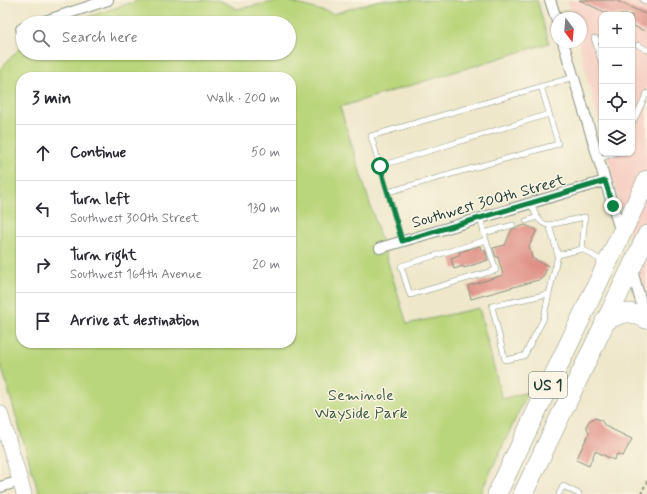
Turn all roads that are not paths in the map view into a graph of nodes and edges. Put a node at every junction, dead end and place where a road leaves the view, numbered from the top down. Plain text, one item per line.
1 (108, 0) edge
2 (550, 0) edge
3 (643, 0) edge
4 (647, 2) edge
5 (554, 12) edge
6 (60, 16) edge
7 (599, 40) edge
8 (638, 45) dead end
9 (565, 48) edge
10 (647, 50) edge
11 (599, 54) edge
12 (574, 77) junction
13 (541, 86) junction
14 (647, 93) edge
15 (549, 114) junction
16 (634, 120) edge
17 (607, 156) edge
18 (598, 159) junction
19 (380, 166) junction
20 (647, 180) edge
21 (605, 181) junction
22 (388, 192) junction
23 (531, 204) junction
24 (647, 207) edge
25 (479, 217) junction
26 (537, 217) junction
27 (526, 221) dead end
28 (513, 225) dead end
29 (549, 225) junction
30 (621, 233) junction
31 (484, 234) junction
32 (647, 235) edge
33 (486, 240) junction
34 (402, 241) junction
35 (380, 248) dead end
36 (582, 250) junction
37 (558, 255) junction
38 (631, 268) junction
39 (603, 270) junction
40 (549, 294) junction
41 (646, 313) edge
42 (602, 327) junction
43 (0, 413) edge
44 (520, 445) junction
45 (0, 487) edge
46 (22, 487) edge
47 (496, 494) edge
48 (509, 494) edge
49 (523, 494) edge
50 (559, 494) edge
51 (579, 494) edge

1 - 6 street
2 - 5 street
3 - 4 lane
7 - 11 lane
8 - 10 lane
9 - 12 street
12 - 13 lane
12 - 18 street
13 - 15 lane
13 - 19 lane
14 - 16 lane
15 - 19 lane
15 - 22 lane
17 - 18 lane
18 - 21 street
19 - 22 lane
20 - 30 highway, US 1
21 - 23 street, Southwest 300th Street
21 - 30 street
22 - 34 lane
23 - 25 street, Southwest 300th Street
23 - 26 lane
24 - 38 highway
25 - 31 lane
25 - 34 street, Southwest 300th Street
26 - 27 lane
26 - 29 lane
28 - 31 lane
29 - 36 lane
29 - 37 lane
30 - 39 highway, US 1
30 - 42 highway
31 - 33 lane
32 - 38 highway, US 1
33 - 33 lane
34 - 35 street, Southwest 300th Street
36 - 37 lane
36 - 39 lane
37 - 40 lane
38 - 41 street
38 - 42 highway, US 1
39 - 44 highway, US 1
40 - 40 lane
41 - 42 highway
42 - 49 highway, US 1
43 - 46 street
44 - 47 highway, US 1
44 - 48 highway
45 - 46 street
50 - 51 lane

